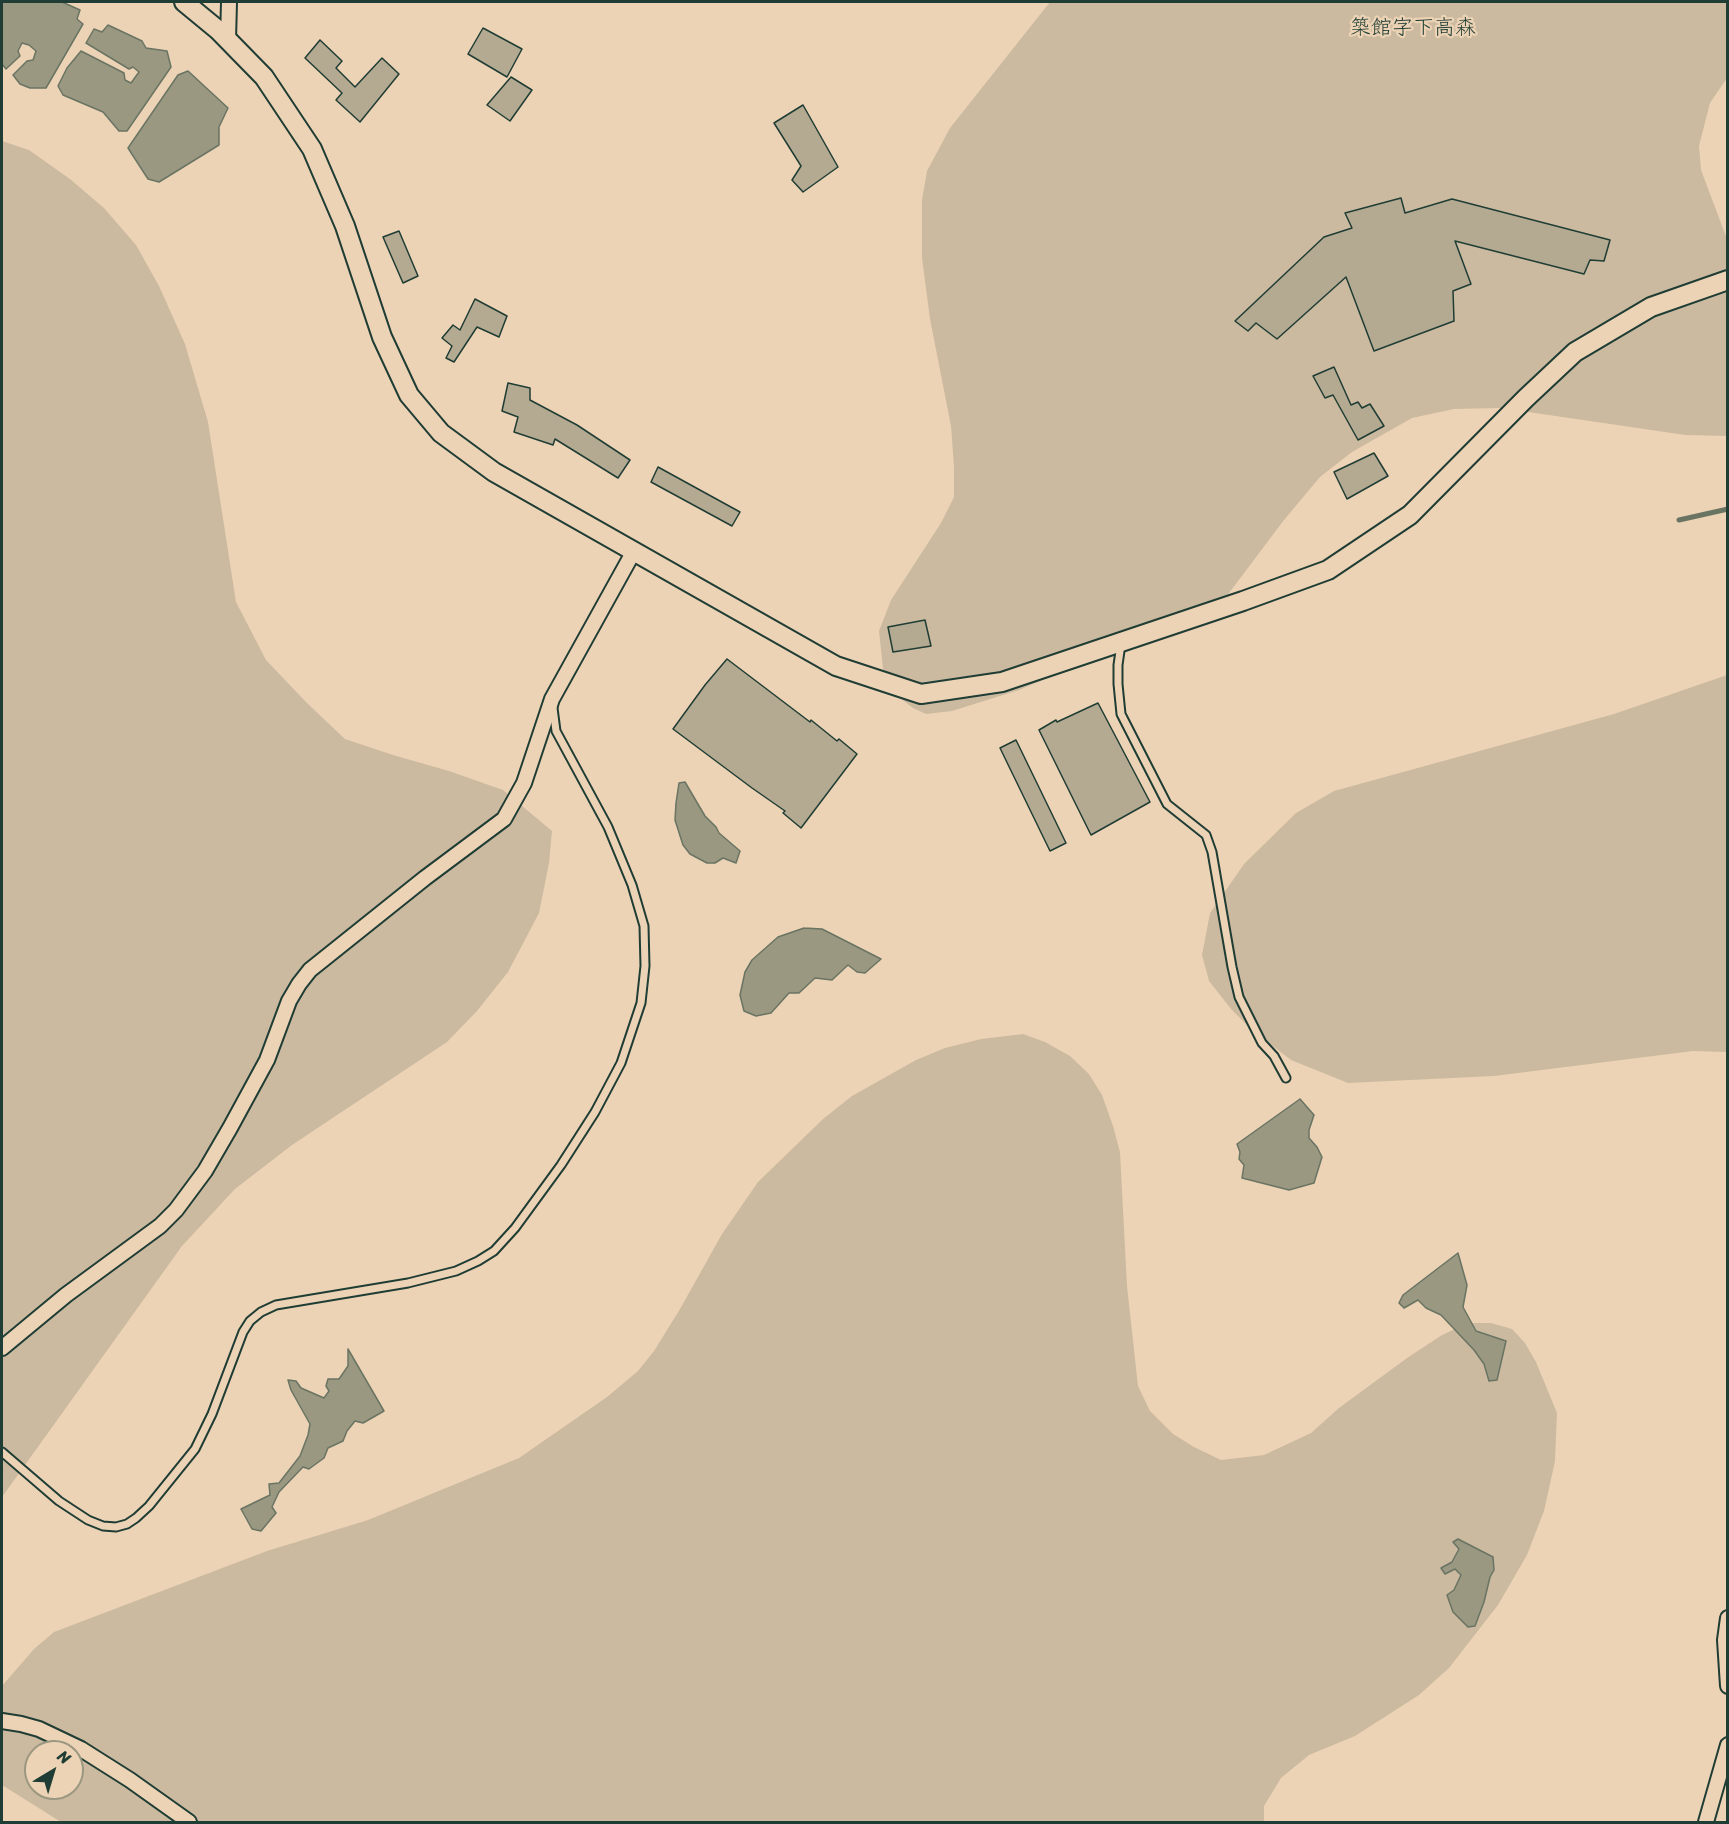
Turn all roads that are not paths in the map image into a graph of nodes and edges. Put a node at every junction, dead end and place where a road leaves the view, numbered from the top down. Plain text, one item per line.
1 (184, 2) edge
2 (229, 2) edge
3 (228, 40) junction
4 (1728, 280) edge
5 (634, 551) junction
6 (1121, 642) junction
7 (552, 699) junction
8 (1286, 1078) dead end
9 (2, 1348) edge
10 (2, 1452) edge
11 (1728, 1618) edge
12 (1728, 1686) edge
13 (2, 1721) edge
14 (1728, 1745) edge
15 (189, 1822) edge
16 (1706, 1822) edge

1 - 3 street
2 - 3 street
3 - 5 street
4 - 6 street
5 - 6 street
5 - 7 street
6 - 8 lane
7 - 9 street
7 - 10 lane
11 - 12 street
13 - 15 street
14 - 16 street

